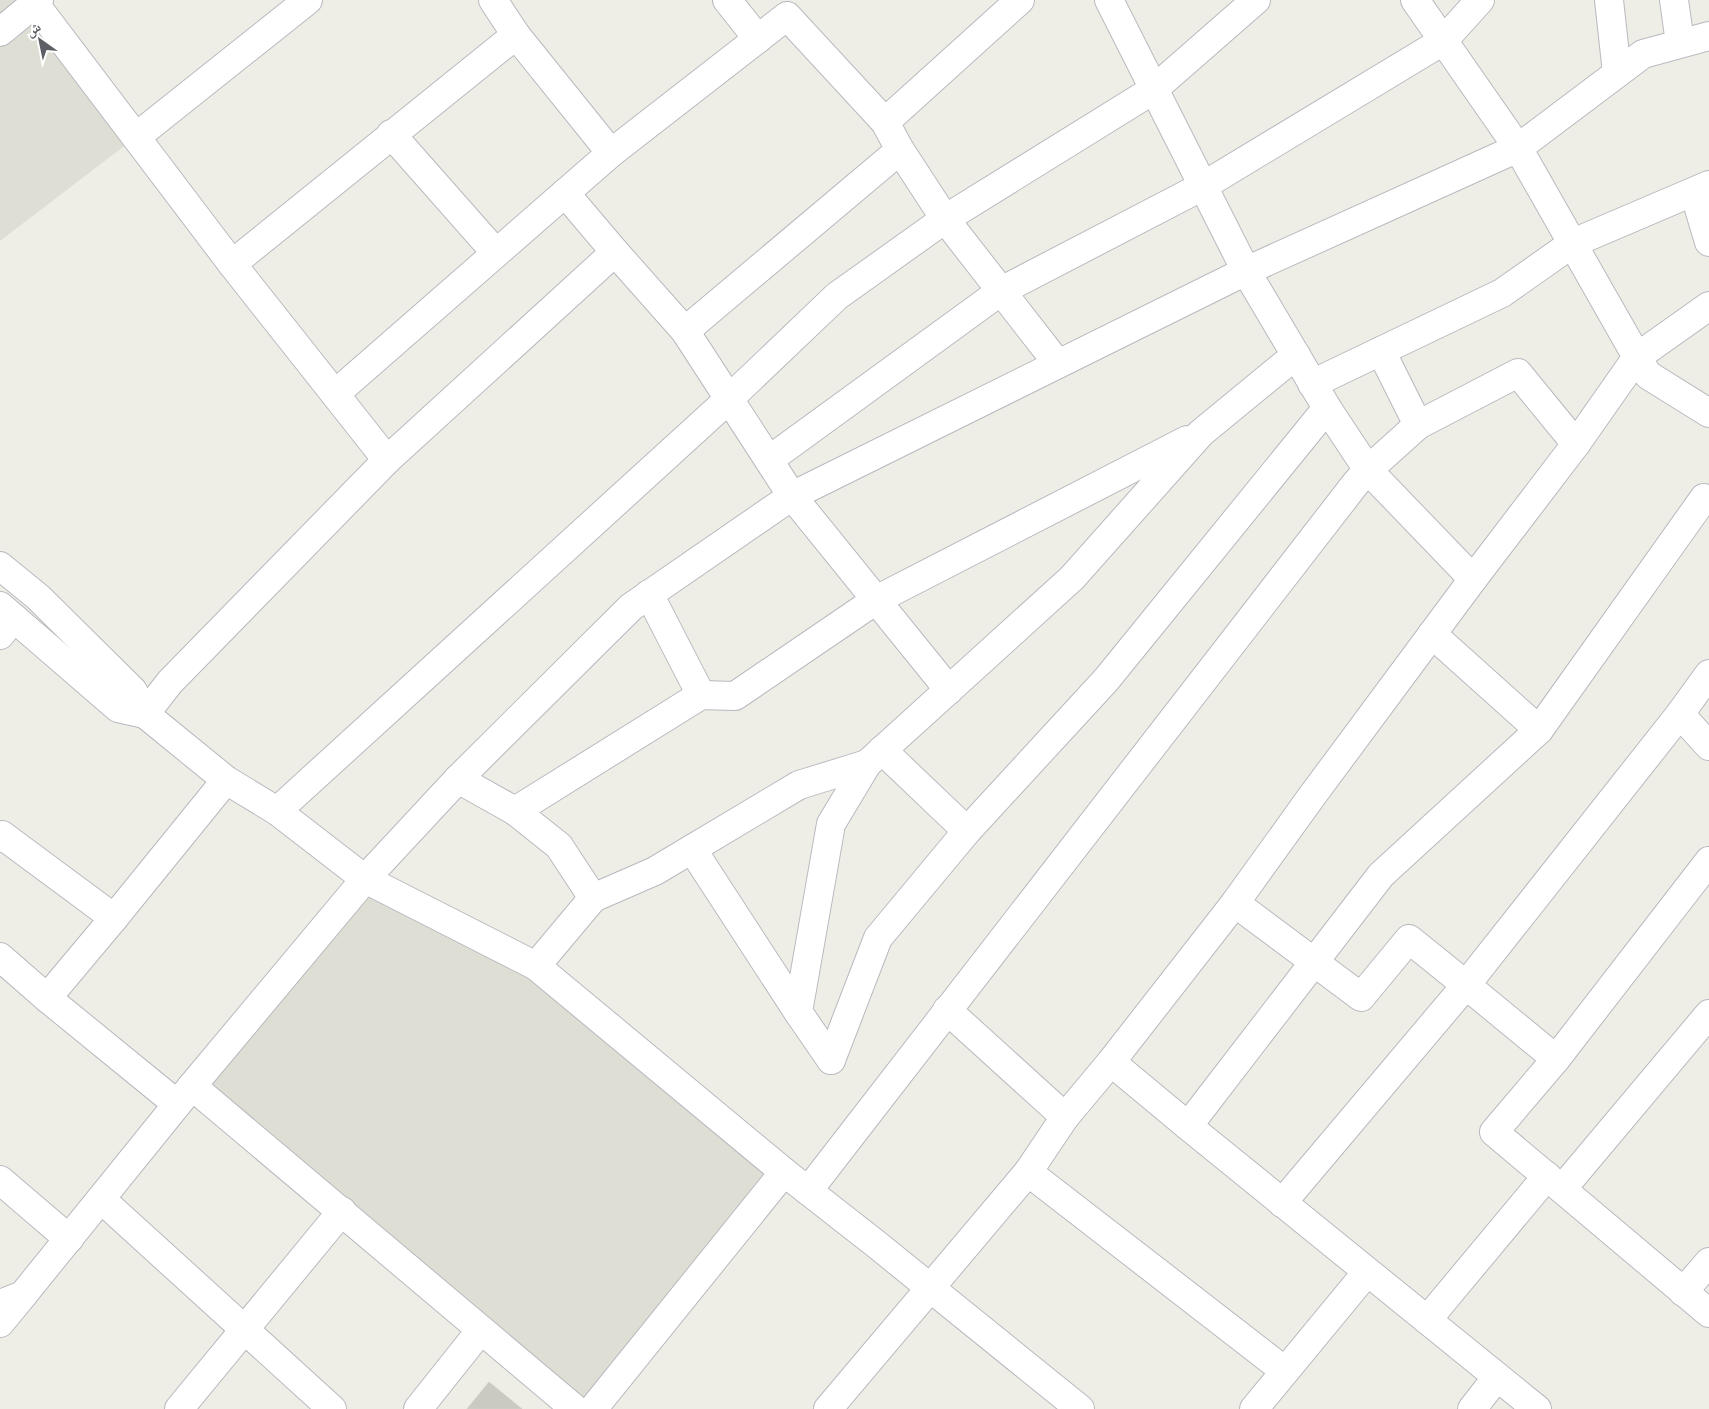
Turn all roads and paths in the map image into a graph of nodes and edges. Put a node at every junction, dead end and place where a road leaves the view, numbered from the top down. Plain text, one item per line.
1 (308, 0) edge
2 (493, 0) edge
3 (727, 0) edge
4 (1020, 0) edge
5 (1109, 0) edge
6 (1256, 0) edge
7 (1415, 0) edge
8 (1480, 0) edge
9 (1609, 0) edge
10 (1674, 0) edge
11 (37, 2) edge
12 (783, 8) edge
13 (0, 32) edge
14 (516, 35) junction
15 (1709, 36) edge
16 (758, 39) junction
17 (1443, 41) junction
18 (1680, 44) junction
19 (1617, 73) junction
20 (1153, 90) junction
21 (885, 122) junction
22 (391, 134) junction
23 (136, 137) junction
24 (1518, 148) junction
25 (900, 150) junction
26 (611, 153) junction
27 (1203, 186) junction
28 (1702, 189) edge
29 (565, 193) junction
30 (945, 219) junction
31 (1709, 242) edge
32 (1573, 243) junction
33 (615, 252) junction
34 (496, 253) junction
35 (232, 264) junction
36 (1246, 271) junction
37 (1001, 291) junction
38 (1709, 306) edge
39 (685, 331) junction
40 (1381, 351) junction
41 (1296, 355) junction
42 (1636, 357) junction
43 (1058, 364) junction
44 (1312, 384) junction
45 (335, 394) junction
46 (729, 399) junction
47 (1327, 408) junction
48 (1709, 413) edge
49 (1418, 425) junction
50 (1201, 432) junction
51 (1576, 444) junction
52 (387, 460) junction
53 (769, 460) junction
54 (1368, 470) junction
55 (792, 496) junction
56 (1709, 501) edge
57 (0, 566) edge
58 (1473, 579) junction
59 (649, 594) junction
60 (876, 600) junction
61 (5, 620) edge
62 (1432, 634) junction
63 (1709, 674) edge
64 (949, 690) junction
65 (701, 695) junction
66 (145, 714) junction
67 (1680, 714) junction
68 (1539, 730) junction
69 (1709, 746) edge
70 (875, 757) junction
71 (458, 779) junction
72 (226, 780) junction
73 (277, 811) junction
74 (515, 811) junction
75 (967, 831) junction
76 (1, 836) edge
77 (692, 849) junction
78 (1709, 861) edge
79 (364, 879) junction
80 (593, 898) junction
81 (1235, 903) junction
82 (114, 918) junction
83 (1314, 962) junction
84 (3, 964) edge
85 (536, 966) junction
86 (1466, 985) junction
87 (47, 998) junction
88 (947, 1010) junction
89 (798, 1012) junction
90 (1709, 1014) edge
91 (1556, 1059) junction
92 (1111, 1062) junction
93 (184, 1095) junction
94 (1066, 1117) junction
95 (1188, 1126) junction
96 (784, 1172) junction
97 (1028, 1172) junction
98 (0, 1180) edge
99 (1554, 1183) junction
100 (808, 1190) junction
101 (101, 1199) junction
102 (1282, 1203) junction
103 (342, 1211) junction
104 (69, 1239) junction
105 (1709, 1262) edge
106 (1367, 1272) junction
107 (930, 1288) junction
108 (1683, 1292) junction
109 (12, 1300) edge
110 (1709, 1313) edge
111 (1427, 1320) junction
112 (0, 1323) edge
113 (245, 1329) junction
114 (480, 1330) junction
115 (1285, 1371) junction
116 (1497, 1377) junction
117 (179, 1409) edge
118 (332, 1409) edge
119 (418, 1409) edge
120 (574, 1409) edge
121 (593, 1409) edge
122 (828, 1409) edge
123 (1080, 1409) edge
124 (1254, 1409) edge
125 (1472, 1409) edge
126 (1537, 1409) edge

1 - 23 street
2 - 14 street
3 - 16 street
4 - 21 street
5 - 20 street
6 - 20 street
7 - 17 street
8 - 17 street
9 - 19 street
10 - 18 street
11 - 13 street
11 - 23 street
12 - 16 street
12 - 21 street
14 - 22 street
14 - 26 street
15 - 18 street
16 - 26 street
17 - 24 street
17 - 27 street
18 - 19 street
19 - 24 street
20 - 27 street
20 - 30 street
21 - 25 street
22 - 34 street
22 - 35 street
23 - 35 street
24 - 32 street
24 - 36 street
25 - 30 street
25 - 39 street
26 - 29 street
27 - 36 street
27 - 37 street
28 - 31 street
28 - 32 street
29 - 33 street
29 - 34 street
30 - 37 street
30 - 46 street
32 - 40 street
32 - 42 street
33 - 39 street
33 - 52 street
34 - 45 street
35 - 45 street
36 - 41 street
36 - 43 street
37 - 43 street
37 - 53 street
38 - 42 street
39 - 46 street
40 - 44 street
40 - 49 street
41 - 44 street
41 - 50 street
42 - 48 street
42 - 51 street
43 - 55 street
44 - 47 street
45 - 52 street
46 - 53 street
46 - 73 street
47 - 54 street
47 - 75 street
49 - 51 street
49 - 54 street
50 - 60 street
50 - 64 street
51 - 58 street
52 - 66 street
53 - 55 street
54 - 58 street
54 - 88 street
55 - 59 street
55 - 60 street
56 - 68 street
57 - 66 street
58 - 62 street
59 - 65 street
59 - 71 street
60 - 64 street
60 - 65 street
61 - 66 street
62 - 68 street
62 - 81 street
63 - 67 street
64 - 70 street
65 - 74 street
66 - 72 street
67 - 69 street
67 - 86 street
68 - 83 street
70 - 75 street
70 - 77 street
70 - 89 street
71 - 74 street
71 - 79 street
72 - 73 street
72 - 82 street
73 - 79 street
74 - 80 street
75 - 89 street
76 - 82 street
77 - 80 street
77 - 89 street
78 - 91 street
79 - 85 street
79 - 93 street
80 - 85 street
81 - 83 street
81 - 92 street
82 - 87 street
83 - 86 street
83 - 95 street
84 - 87 street
85 - 96 street
86 - 91 street
86 - 102 street
87 - 93 street
88 - 94 street
88 - 100 street
90 - 99 street
91 - 99 street
92 - 94 street
92 - 95 street
93 - 101 street
93 - 103 street
94 - 97 street
95 - 102 street
96 - 100 street
96 - 121 street
97 - 107 street
97 - 115 street
98 - 104 street
99 - 108 street
99 - 111 street
100 - 107 street
101 - 104 street
101 - 113 street
102 - 106 street
103 - 113 street
103 - 114 street
104 - 109 street
105 - 108 street
106 - 111 street
106 - 115 street
107 - 122 street
107 - 123 street
108 - 110 street
109 - 112 street
111 - 116 street
113 - 117 street
113 - 118 street
114 - 119 street
114 - 120 street
115 - 124 street
116 - 125 street
116 - 126 street

